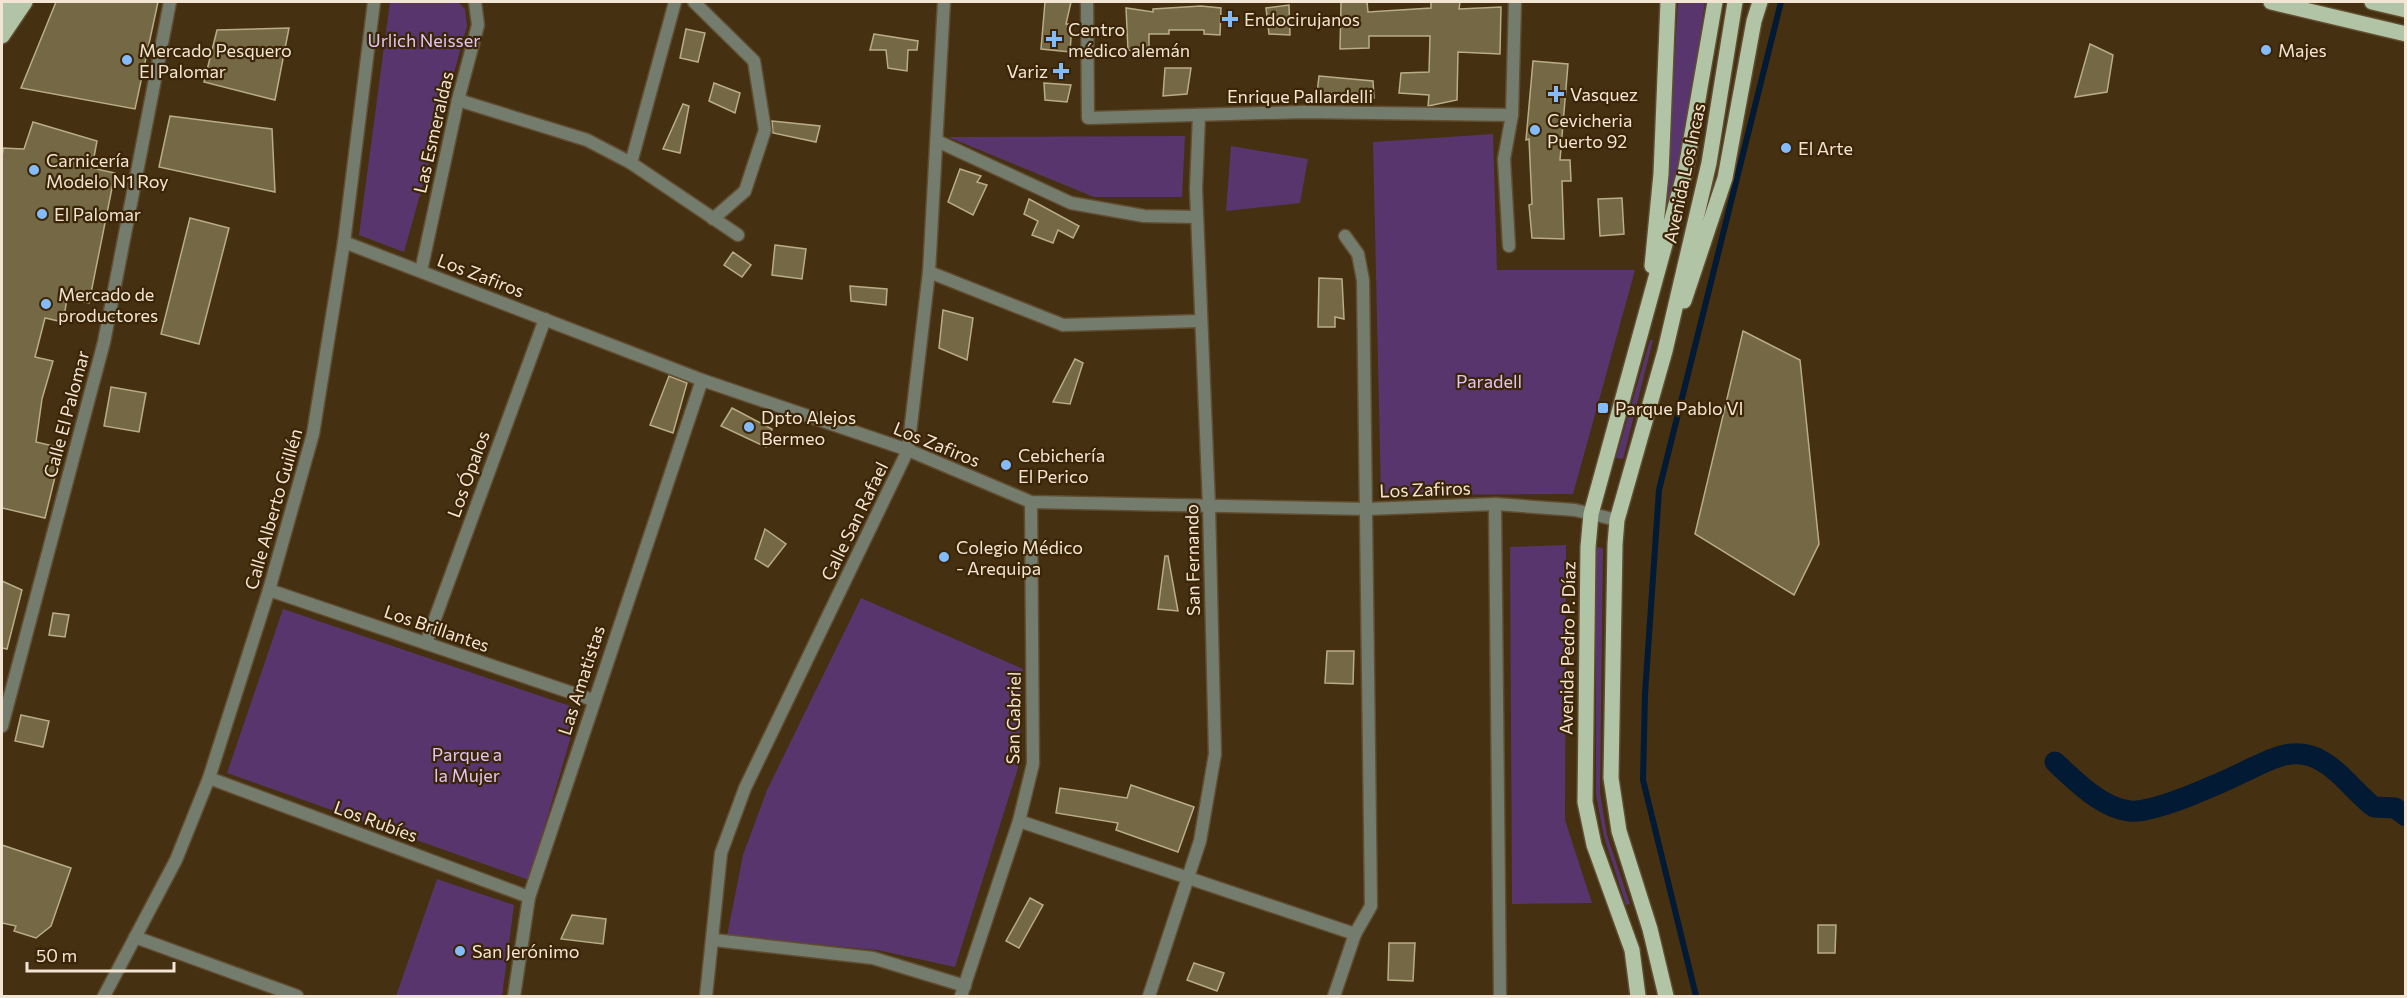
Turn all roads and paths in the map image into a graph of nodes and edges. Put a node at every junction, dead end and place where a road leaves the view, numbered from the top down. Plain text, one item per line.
1 (9, 2) edge
2 (25, 2) edge
3 (170, 2) edge
4 (374, 2) edge
5 (475, 2) edge
6 (675, 2) edge
7 (694, 2) edge
8 (944, 2) edge
9 (1087, 2) edge
10 (1515, 2) edge
11 (1668, 2) edge
12 (1715, 2) edge
13 (1735, 2) edge
14 (1760, 2) edge
15 (2271, 2) edge
16 (2372, 2) edge
17 (2406, 9) edge
18 (2, 34) edge
19 (2406, 34) edge
20 (458, 100) junction
21 (1198, 115) junction
22 (1512, 116) junction
23 (937, 141) junction
24 (631, 164) junction
25 (1197, 217) junction
26 (714, 219) junction
27 (738, 235) dead end
28 (1345, 236) dead end
29 (344, 242) junction
30 (1509, 246) dead end
31 (421, 271) junction
32 (929, 272) junction
33 (1649, 299) junction
34 (545, 319) junction
35 (1199, 321) junction
36 (1665, 351) junction
37 (702, 380) junction
38 (908, 450) junction
39 (1031, 502) junction
40 (1495, 504) junction
41 (1209, 506) junction
42 (1367, 509) junction
43 (1591, 513) junction
44 (1617, 520) junction
45 (269, 590) junction
46 (426, 643) junction
47 (593, 700) junction
48 (2, 726) edge
49 (209, 778) junction
50 (1019, 821) junction
51 (1189, 878) junction
52 (530, 897) junction
53 (1355, 934) junction
54 (135, 937) junction
55 (714, 940) junction
56 (963, 991) edge
57 (104, 996) edge
58 (297, 996) edge
59 (514, 996) edge
60 (706, 996) edge
61 (1149, 996) edge
62 (1334, 996) edge
63 (1500, 996) edge
64 (1638, 996) edge
65 (1666, 996) edge

1 - 18 main road
2 - 18 main road
3 - 48 street, Calle El Palomar
4 - 29 street, Calle Alberto Guillén
5 - 20 street, Las Esmeraldas
6 - 24 street
7 - 26 street
8 - 23 street, Calle San Rafael
9 - 21 street, Enrique Pallardelli
10 - 22 street
11 - 33 main road
12 - 33 main road, Avenida Los Incas
13 - 36 main road, Avenida Los Incas
14 - 36 main road
15 - 19 main road
16 - 17 main road
20 - 24 street
20 - 31 street, Las Esmeraldas
21 - 22 street, Enrique Pallardelli
21 - 25 street, San Fernando
22 - 30 street
23 - 25 street
23 - 32 street, Calle San Rafael
24 - 26 street
25 - 35 street, San Fernando
26 - 27 street
28 - 42 street
29 - 31 street, Los Zafiros
29 - 45 street, Calle Alberto Guillén
31 - 34 street, Los Zafiros
32 - 35 street
32 - 38 street, Calle San Rafael
33 - 43 main road, Avenida Pedro P. Díaz
34 - 37 street, Los Zafiros
34 - 46 street, Los Ópalos
35 - 41 street, San Fernando
36 - 44 main road
37 - 38 street, Los Zafiros
37 - 47 street, Las Amatistas
38 - 39 street, Los Zafiros
38 - 55 street, Calle San Rafael
39 - 41 street, Los Zafiros
39 - 50 street, San Gabriel
40 - 42 street, Los Zafiros
40 - 43 street, Los Zafiros
40 - 63 street
41 - 42 street, Los Zafiros
41 - 51 street, San Fernando
42 - 53 street
43 - 44 street, Los Zafiros
43 - 64 main road, Avenida Pedro P. Díaz
44 - 65 main road
45 - 46 street, Los Brillantes
45 - 49 street, Calle Alberto Guillén
46 - 47 street, Los Brillantes
47 - 52 street, Las Amatistas
49 - 52 street, Los Rubíes
49 - 54 street, Calle Alberto Guillén
50 - 51 street
50 - 56 street, San Gabriel
51 - 53 street
51 - 61 street, San Fernando
52 - 59 street, Las Amatistas
53 - 62 street
54 - 57 street, Calle Alberto Guillén
54 - 58 street
55 - 56 street
55 - 60 street, Calle San Rafael

